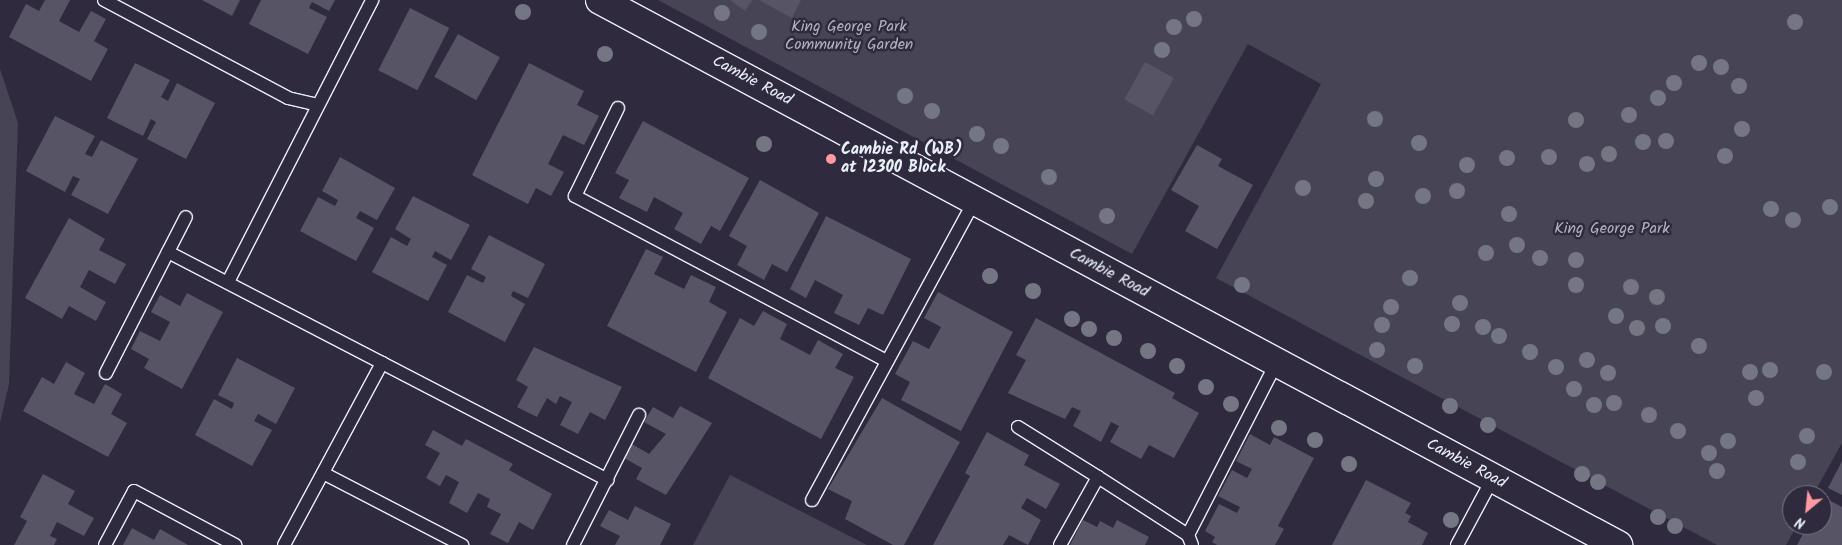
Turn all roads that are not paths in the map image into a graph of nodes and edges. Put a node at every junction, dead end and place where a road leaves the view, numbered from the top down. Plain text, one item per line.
1 (104, 0) edge
2 (372, 0) edge
3 (600, 0) edge
4 (318, 106) junction
5 (618, 108) dead end
6 (974, 202) junction
7 (186, 217) dead end
8 (168, 252) junction
9 (228, 282) junction
10 (887, 361) junction
11 (1277, 362) junction
12 (382, 363) junction
13 (106, 373) dead end
14 (639, 415) dead end
15 (1018, 427) dead end
16 (323, 473) junction
17 (1098, 478) junction
18 (1493, 478) junction
19 (607, 480) junction
20 (812, 500) dead end
21 (1190, 540) edge
22 (105, 545) edge
23 (235, 545) edge
24 (284, 545) edge
25 (462, 545) edge
26 (573, 545) edge
27 (1060, 545) edge
28 (1457, 545) edge
29 (1618, 545) edge

1 - 4 lane
2 - 4 lane
3 - 6 main road, Cambie Road
4 - 9 lane
5 - 10 lane
6 - 10 lane
6 - 11 main road, Cambie Road
7 - 8 lane
8 - 9 lane
8 - 13 lane
9 - 12 lane
10 - 20 lane
11 - 18 main road, Cambie Road
11 - 21 lane
12 - 16 lane
12 - 19 lane
14 - 19 lane
15 - 17 lane
16 - 24 lane
16 - 25 lane
17 - 21 lane
17 - 27 lane
18 - 28 lane
18 - 29 main road, Cambie Road
19 - 26 lane
22 - 23 lane

